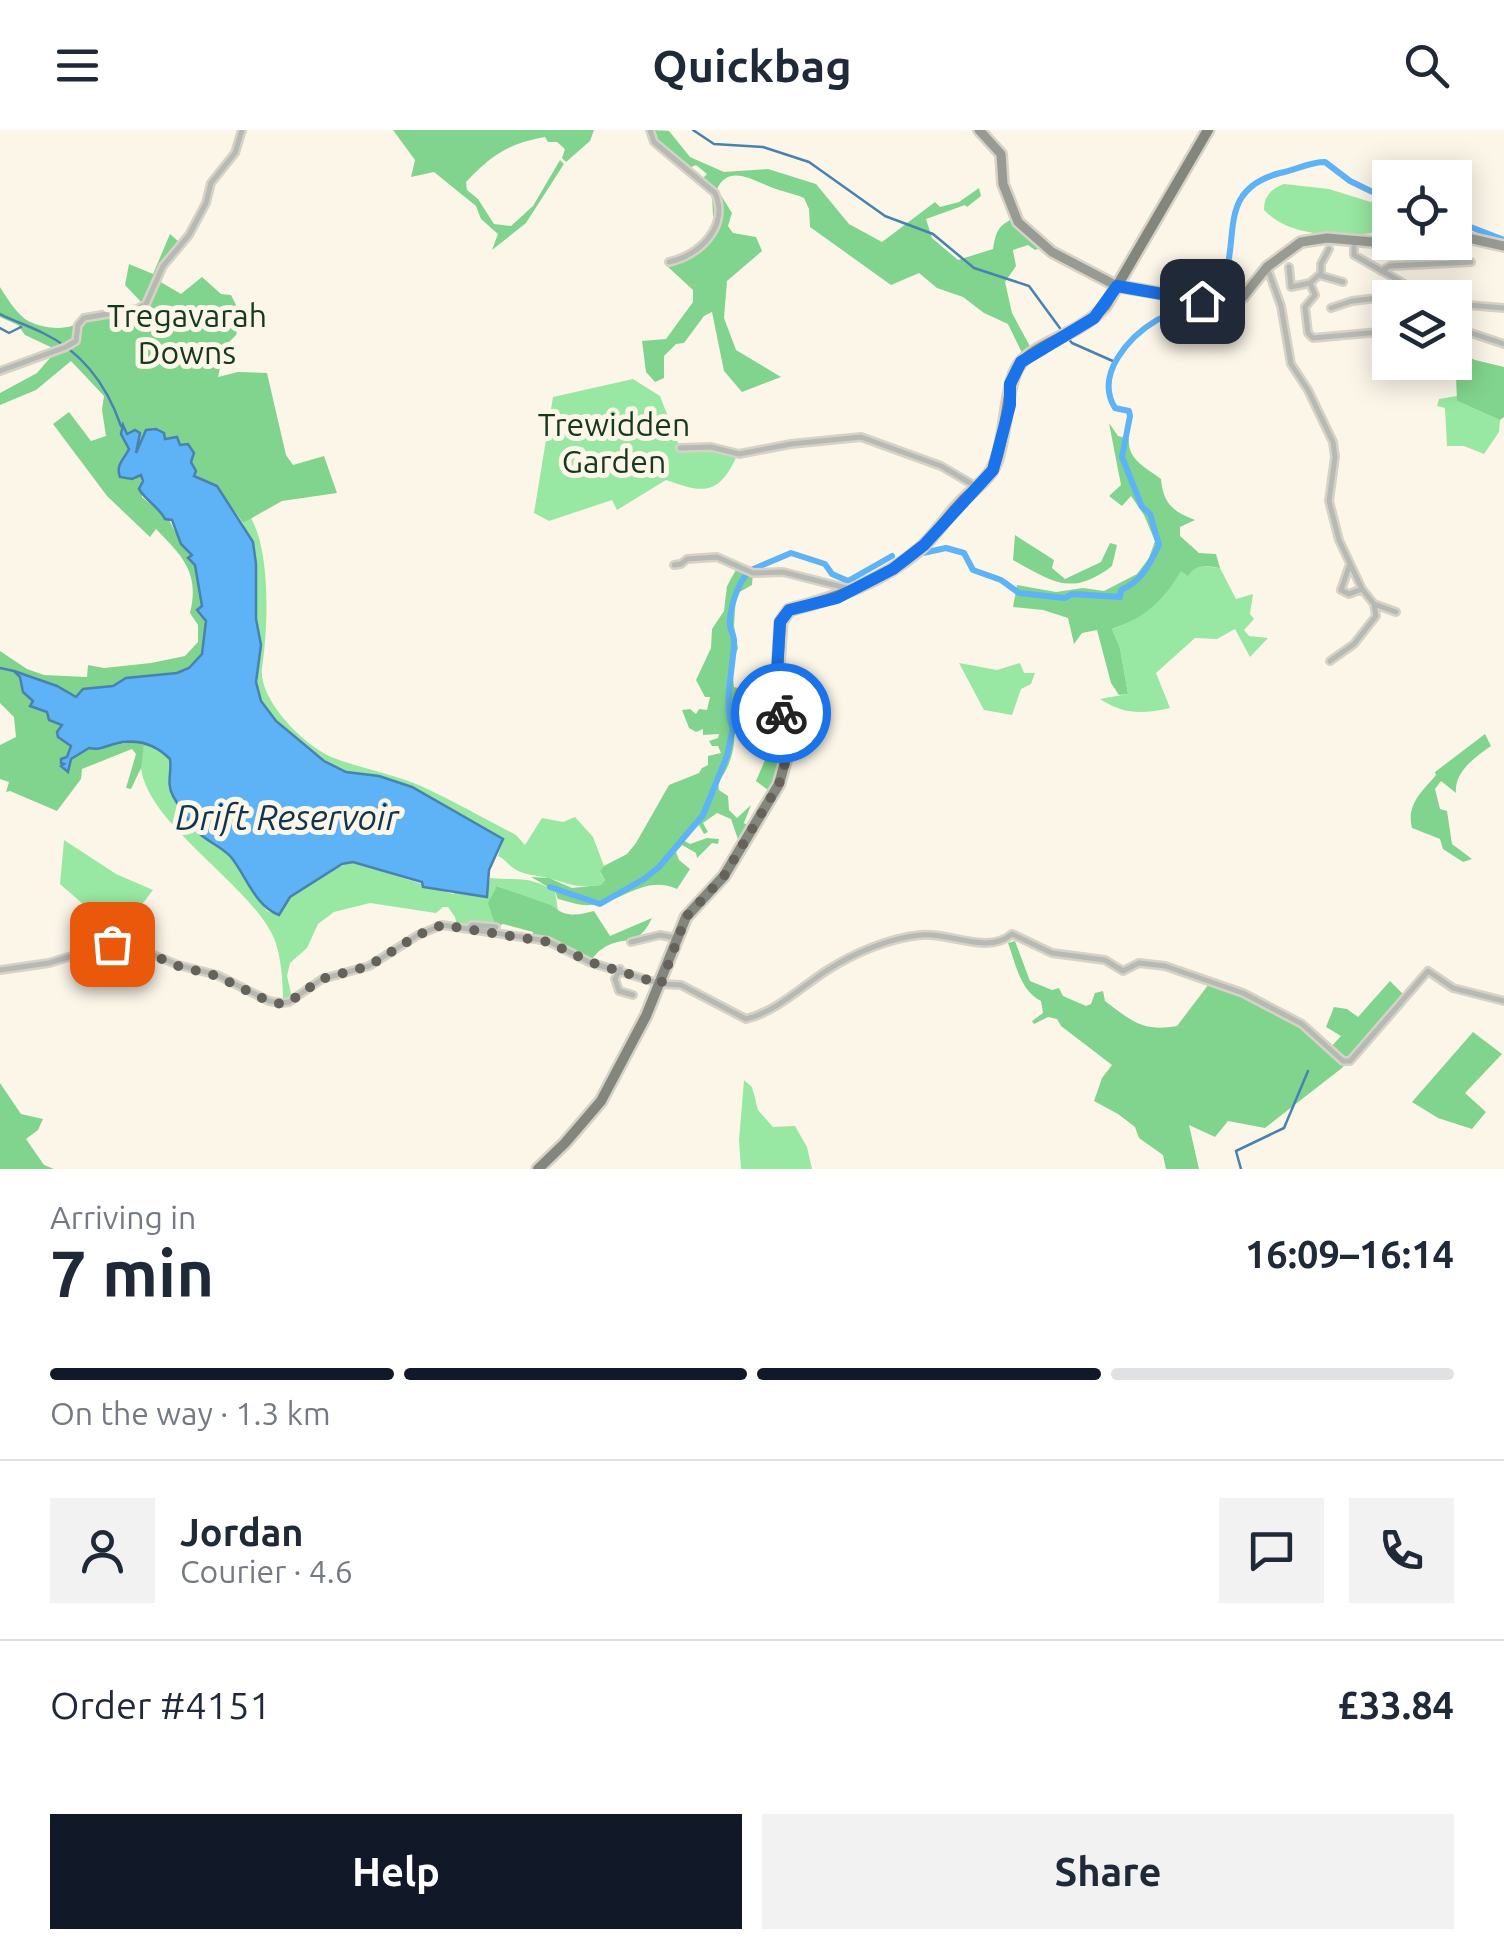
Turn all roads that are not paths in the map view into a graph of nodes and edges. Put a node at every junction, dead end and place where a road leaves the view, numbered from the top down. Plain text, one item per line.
1 (242, 130) edge
2 (650, 130) edge
3 (980, 130) edge
4 (1208, 130) edge
5 (1472, 239) edge
6 (1354, 241) junction
7 (1372, 242) edge
8 (1504, 246) edge
9 (1330, 249) dead end
10 (669, 262) dead end
11 (1471, 262) dead end
12 (1267, 267) junction
13 (1289, 267) dead end
14 (1381, 271) junction
15 (1321, 276) junction
16 (1398, 280) edge
17 (1343, 282) dead end
18 (1310, 283) junction
19 (1117, 286) junction
20 (1372, 299) edge
21 (1472, 305) edge
22 (1331, 308) dead end
23 (1504, 308) edge
24 (1372, 333) edge
25 (1472, 333) edge
26 (1504, 344) edge
27 (0, 371) edge
28 (680, 448) dead end
29 (977, 486) junction
30 (674, 564) dead end
31 (1350, 564) junction
32 (854, 588) junction
33 (1362, 589) junction
34 (1374, 604) junction
35 (1382, 608) junction
36 (1396, 612) dead end
37 (1376, 616) junction
38 (1330, 660) dead end
39 (496, 927) dead end
40 (468, 929) junction
41 (676, 938) junction
42 (632, 942) dead end
43 (620, 969) junction
44 (0, 970) edge
45 (661, 984) junction
46 (633, 995) dead end
47 (1504, 1001) edge
48 (538, 1169) edge

1 - 27 street
2 - 10 street
3 - 19 main road
4 - 19 main road
5 - 8 main road
6 - 7 main road
6 - 12 main road
6 - 14 street
9 - 15 street
11 - 14 street
12 - 19 main road
12 - 31 street
13 - 18 street
14 - 16 street
15 - 17 street
15 - 18 street
18 - 24 street
19 - 29 main road
20 - 22 street
21 - 23 street
25 - 26 street
28 - 29 street
29 - 32 main road
30 - 32 street
31 - 33 street
31 - 33 street
32 - 41 main road
33 - 34 street
34 - 35 street
34 - 37 street
35 - 36 street
35 - 37 street
37 - 38 street
39 - 40 street
40 - 43 street
40 - 44 street
41 - 42 street
41 - 45 main road
43 - 45 street
43 - 46 street
45 - 47 street
45 - 48 main road

